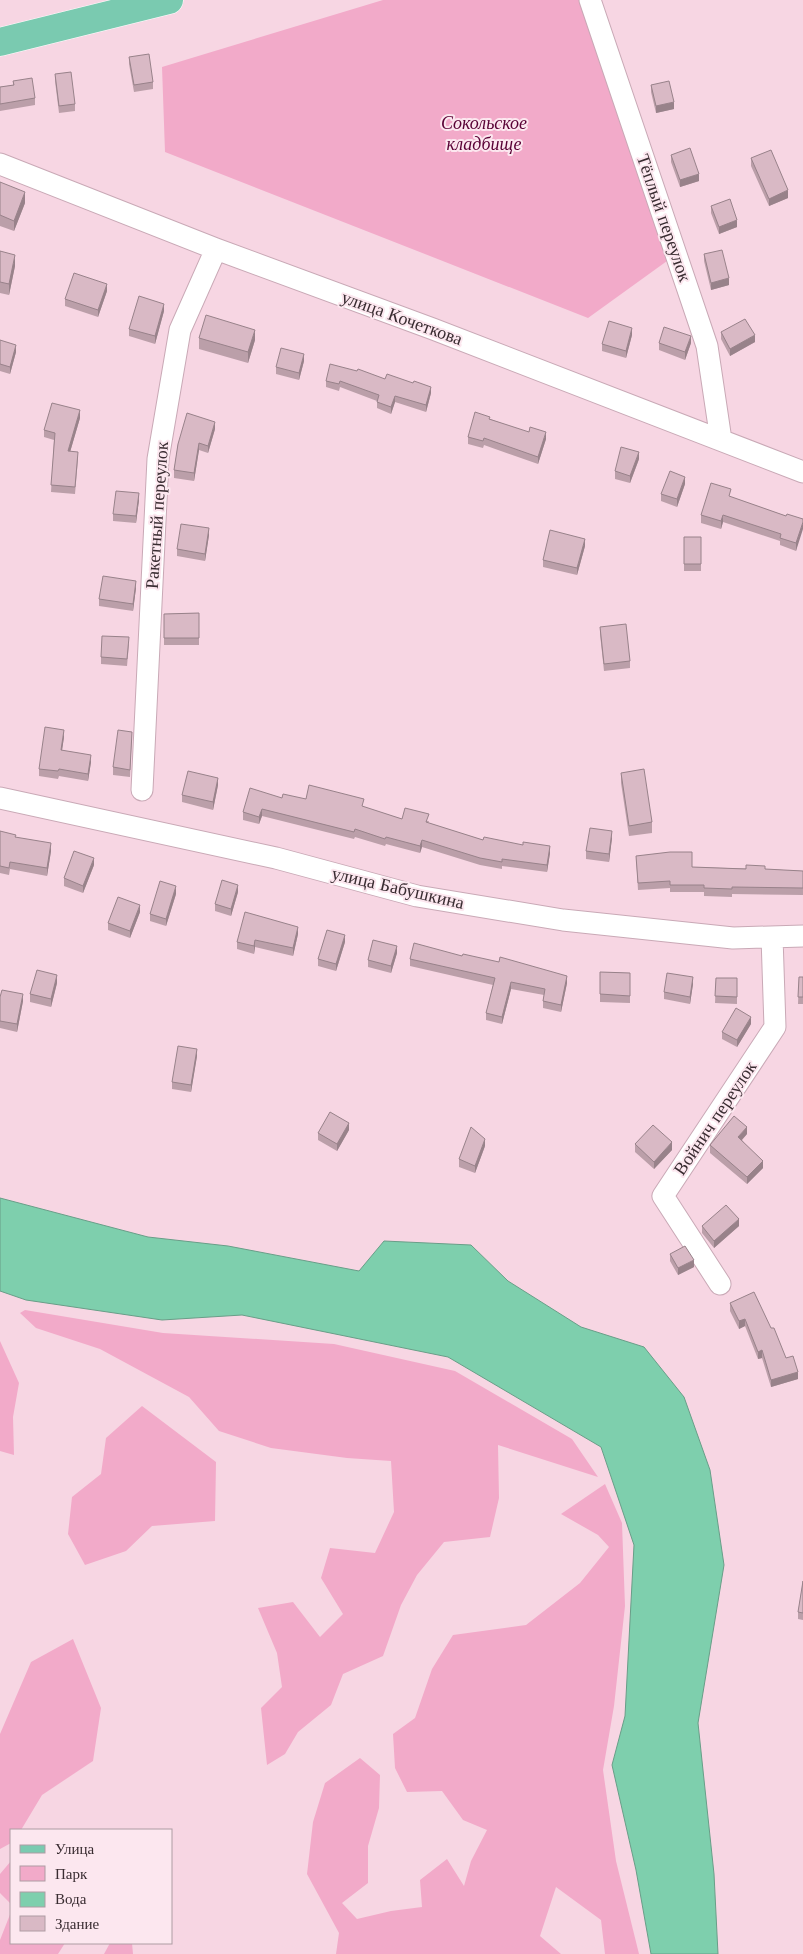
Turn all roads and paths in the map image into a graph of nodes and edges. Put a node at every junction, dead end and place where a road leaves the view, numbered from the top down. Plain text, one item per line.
1 (169, 0) edge
2 (590, 0) edge
3 (0, 42) edge
4 (0, 164) edge
5 (216, 249) junction
6 (721, 440) junction
7 (803, 472) edge
8 (142, 790) dead end
9 (0, 798) edge
10 (803, 936) edge
11 (772, 937) junction
12 (720, 1284) dead end

1 - 3 main road
2 - 6 street, Тёплый переулок
4 - 5 street, улица Кочеткова
5 - 6 street, улица Кочеткова
5 - 8 street, Ракетный переулок
6 - 7 street, улица Кочеткова
9 - 11 street, улица Бабушкина
10 - 11 street, улица Бабушкина
11 - 12 street, Войнич переулок

